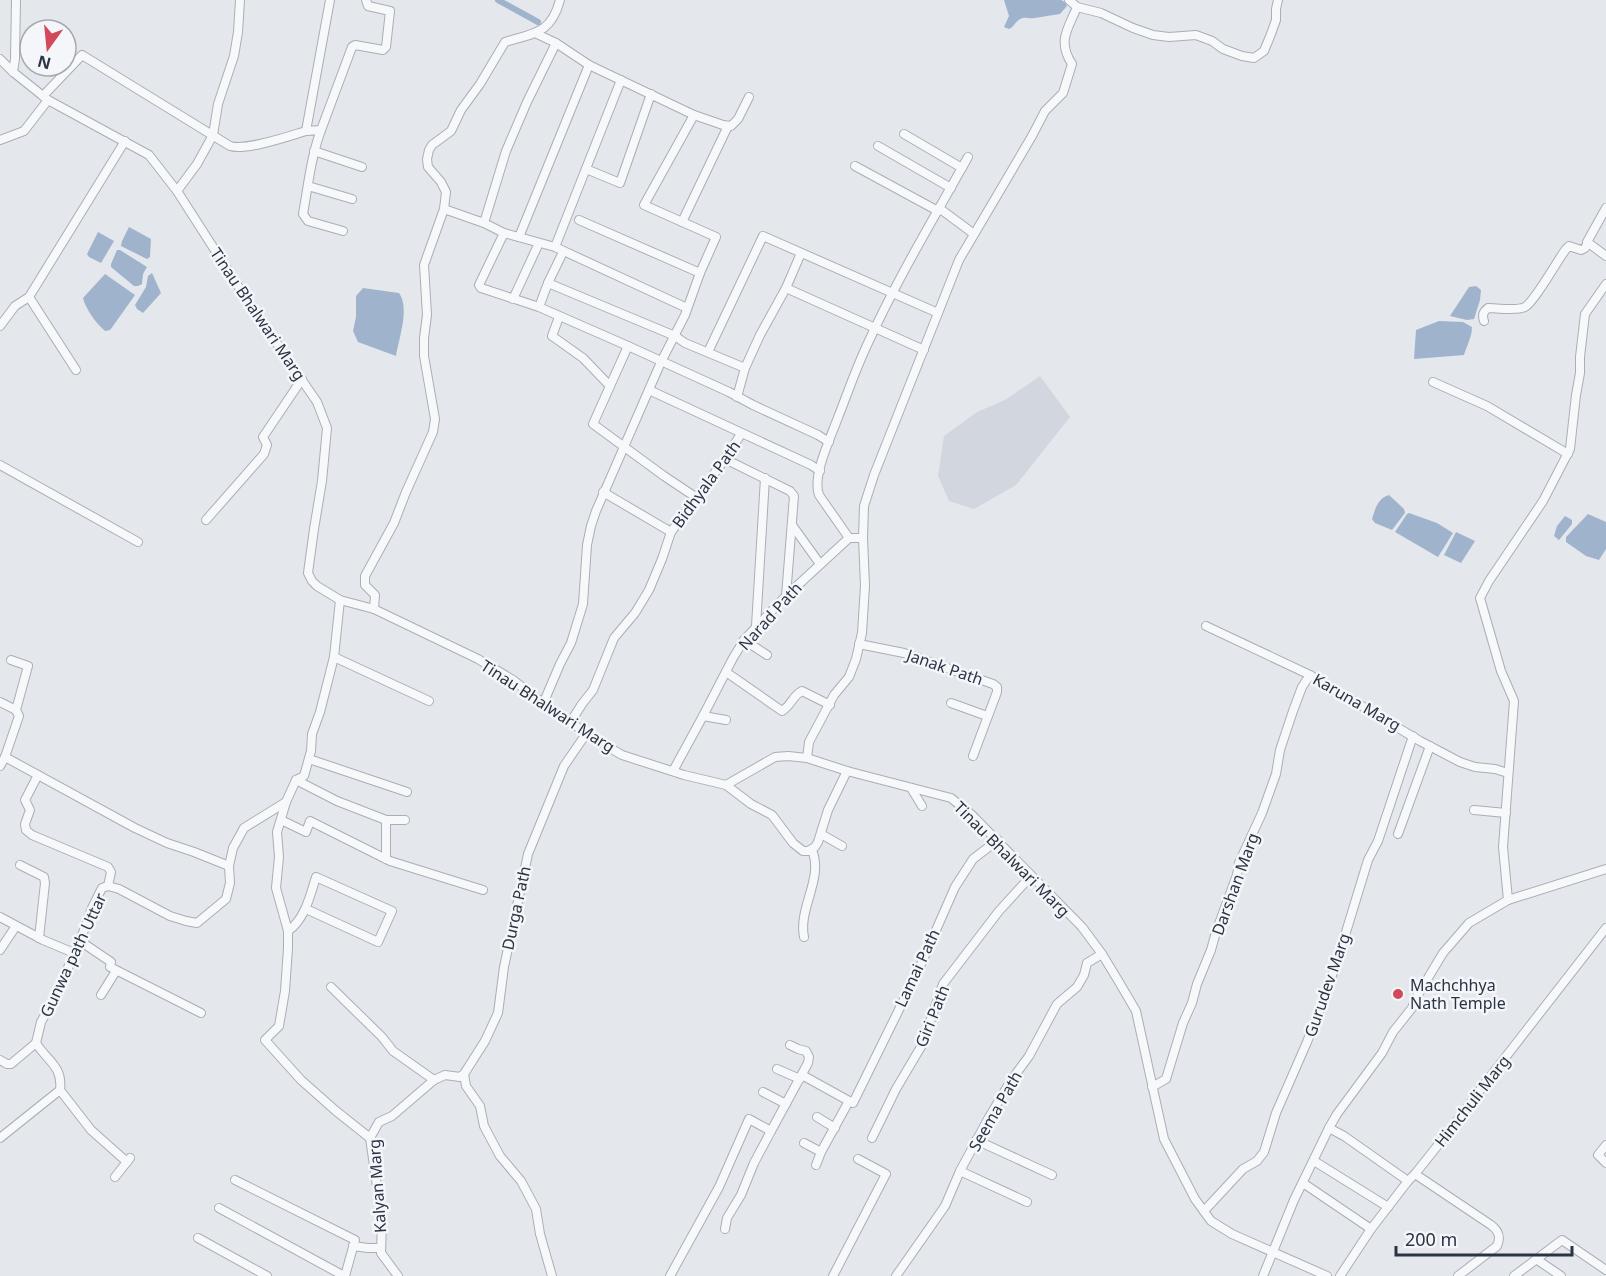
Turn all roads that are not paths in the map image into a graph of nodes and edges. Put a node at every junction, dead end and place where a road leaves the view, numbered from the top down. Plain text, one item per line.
1 (16, 0) edge
2 (240, 0) edge
3 (330, 0) edge
4 (366, 0) edge
5 (560, 0) edge
6 (1069, 0) edge
7 (1278, 0) edge
8 (1077, 7) junction
9 (537, 34) junction
10 (556, 43) junction
11 (0, 59) edge
12 (589, 64) junction
13 (13, 72) junction
14 (621, 80) junction
15 (651, 94) junction
16 (749, 97) dead end
17 (46, 98) junction
18 (694, 115) junction
19 (728, 126) junction
20 (321, 130) junction
21 (306, 131) junction
22 (904, 134) dead end
23 (213, 135) junction
24 (0, 140) edge
25 (125, 141) junction
26 (878, 146) dead end
27 (314, 151) junction
28 (968, 157) dead end
29 (855, 166) dead end
30 (362, 167) dead end
31 (962, 168) junction
32 (586, 169) junction
33 (308, 186) junction
34 (951, 188) junction
35 (177, 191) junction
36 (352, 199) dead end
37 (1606, 208) edge
38 (444, 209) junction
39 (939, 210) junction
40 (579, 220) dead end
41 (682, 222) junction
42 (484, 223) junction
43 (342, 231) dead end
44 (504, 233) junction
45 (974, 234) junction
46 (519, 237) junction
47 (539, 243) junction
48 (1588, 243) junction
49 (559, 249) junction
50 (801, 253) junction
51 (1606, 256) edge
52 (700, 273) junction
53 (548, 283) junction
54 (1606, 284) edge
55 (786, 288) junction
56 (893, 292) junction
57 (29, 297) junction
58 (513, 299) junction
59 (539, 307) junction
60 (687, 308) junction
61 (938, 313) junction
62 (559, 317) junction
63 (1484, 321) dead end
64 (0, 326) edge
65 (875, 327) junction
66 (675, 336) junction
67 (628, 346) junction
68 (924, 350) junction
69 (708, 352) junction
70 (662, 362) junction
71 (745, 368) junction
72 (76, 370) dead end
73 (302, 379) junction
74 (1433, 382) dead end
75 (609, 385) junction
76 (649, 390) junction
77 (737, 397) junction
78 (741, 434) junction
79 (829, 442) junction
80 (624, 448) junction
81 (1568, 454) junction
82 (725, 459) junction
83 (0, 465) edge
84 (820, 471) junction
85 (765, 478) junction
86 (603, 492) junction
87 (697, 498) junction
88 (206, 520) dead end
89 (792, 525) junction
90 (671, 532) junction
91 (849, 538) junction
92 (863, 538) junction
93 (138, 542) dead end
94 (820, 564) junction
95 (786, 596) junction
96 (340, 600) junction
97 (374, 609) junction
98 (1206, 626) dead end
99 (756, 627) junction
100 (744, 640) junction
101 (860, 644) junction
102 (767, 656) dead end
103 (334, 657) junction
104 (11, 660) dead end
105 (726, 672) junction
106 (1310, 675) junction
107 (429, 700) dead end
108 (0, 702) edge
109 (951, 703) dead end
110 (543, 704) junction
111 (830, 705) junction
112 (16, 710) junction
113 (703, 716) junction
114 (987, 716) junction
115 (726, 720) dead end
116 (570, 723) junction
117 (586, 734) junction
118 (1413, 736) junction
119 (1430, 746) junction
120 (973, 756) dead end
121 (5, 757) junction
122 (807, 758) junction
123 (309, 759) junction
124 (0, 766) edge
125 (673, 771) junction
126 (847, 771) junction
127 (1508, 774) junction
128 (38, 775) junction
129 (296, 780) junction
130 (726, 786) junction
131 (910, 789) junction
132 (407, 792) dead end
133 (286, 802) junction
134 (922, 806) dead end
135 (1474, 810) dead end
136 (1506, 813) junction
137 (281, 820) junction
138 (386, 820) junction
139 (405, 820) dead end
140 (821, 834) junction
141 (1398, 834) dead end
142 (998, 840) junction
143 (842, 846) dead end
144 (812, 850) junction
145 (386, 859) junction
146 (20, 865) dead end
147 (229, 866) junction
148 (1606, 869) edge
149 (1031, 876) junction
150 (108, 886) junction
151 (483, 890) dead end
152 (1508, 900) junction
153 (306, 909) junction
154 (0, 917) edge
155 (16, 926) junction
156 (1606, 928) edge
157 (288, 931) junction
158 (804, 937) dead end
159 (39, 938) junction
160 (80, 941) junction
161 (0, 950) edge
162 (74, 953) junction
163 (1102, 954) junction
164 (116, 971) junction
165 (331, 987) dead end
166 (101, 995) dead end
167 (201, 1013) dead end
168 (36, 1043) junction
169 (790, 1045) dead end
170 (0, 1060) edge
171 (777, 1069) dead end
172 (464, 1074) junction
173 (801, 1077) junction
174 (434, 1080) junction
175 (1152, 1087) junction
176 (60, 1090) junction
177 (762, 1092) dead end
178 (849, 1101) junction
179 (786, 1104) junction
180 (817, 1117) dead end
181 (835, 1128) junction
182 (1329, 1128) junction
183 (771, 1131) junction
184 (0, 1138) edge
185 (370, 1138) junction
186 (872, 1138) dead end
187 (976, 1140) junction
188 (804, 1143) dead end
189 (1606, 1145) edge
190 (821, 1152) junction
191 (858, 1159) dead end
192 (1314, 1161) junction
193 (1606, 1163) edge
194 (816, 1165) dead end
195 (960, 1171) junction
196 (1415, 1174) junction
197 (1052, 1175) dead end
198 (115, 1177) dead end
199 (236, 1180) dead end
200 (1408, 1181) junction
201 (1303, 1183) junction
202 (1027, 1202) dead end
203 (1389, 1207) junction
204 (219, 1208) dead end
205 (1203, 1211) junction
206 (725, 1229) dead end
207 (1371, 1229) junction
208 (198, 1238) dead end
209 (353, 1246) junction
210 (380, 1248) junction
211 (1273, 1253) junction
212 (1536, 1259) junction
213 (1606, 1270) edge
214 (267, 1276) edge
215 (344, 1276) edge
216 (398, 1276) edge
217 (552, 1276) edge
218 (670, 1276) edge
219 (833, 1276) edge
220 (896, 1276) edge
221 (1263, 1276) edge
222 (1327, 1276) edge
223 (1340, 1276) edge
224 (1458, 1276) edge
225 (1514, 1276) edge
226 (1561, 1276) edge

1 - 13 street
2 - 23 street
3 - 21 street
4 - 20 street
5 - 9 street
6 - 8 street
7 - 8 street
8 - 45 street
9 - 10 street
9 - 38 street
10 - 12 street
10 - 42 street
11 - 13 street, Tinau Bhalwari Marg
12 - 14 street
12 - 46 street
13 - 17 street, Tinau Bhalwari Marg
14 - 15 street
14 - 32 street
15 - 18 street
15 - 32 street
16 - 19 street
17 - 23 street
17 - 24 street
17 - 25 street, Tinau Bhalwari Marg
18 - 19 street
18 - 41 street
19 - 41 street
20 - 21 street
20 - 27 street
21 - 23 street
22 - 31 street
23 - 35 street
25 - 35 street, Tinau Bhalwari Marg
25 - 57 street
26 - 34 street
27 - 30 street
27 - 33 street
28 - 31 street
29 - 39 street
31 - 34 street
32 - 49 street
33 - 36 street
33 - 43 street
34 - 39 street
35 - 73 street, Tinau Bhalwari Marg
37 - 48 street
38 - 42 street
38 - 97 street
39 - 45 street
39 - 56 street
40 - 52 street
41 - 52 street
42 - 44 street
44 - 46 street
44 - 58 street
45 - 61 street
46 - 47 street
47 - 49 street
47 - 58 street
48 - 51 street
48 - 63 street
49 - 53 street
49 - 60 street
50 - 55 street
50 - 56 street
50 - 69 street
52 - 60 street
53 - 59 street
53 - 66 street
54 - 81 street
55 - 65 street
55 - 71 street
56 - 61 street
56 - 65 street
57 - 64 street
57 - 72 street
58 - 59 street
59 - 62 street
60 - 66 street
61 - 68 street
62 - 67 street
62 - 75 street
65 - 68 street
65 - 79 street
66 - 69 street
66 - 70 street
67 - 70 street
67 - 75 street
68 - 92 street
69 - 71 street
70 - 76 street
70 - 77 street
71 - 77 street
73 - 88 street
73 - 96 street, Tinau Bhalwari Marg
74 - 81 street
75 - 80 street
76 - 78 street
76 - 80 street
77 - 79 street
78 - 82 street, Bidhyala Path
78 - 84 street
79 - 84 street
80 - 86 street
80 - 87 street
81 - 127 street
82 - 85 street
82 - 87 street, Bidhyala Path
83 - 93 street
84 - 91 street
85 - 89 street
85 - 99 street
86 - 90 street
86 - 110 street
87 - 90 street, Bidhyala Path
89 - 94 street
89 - 95 street
90 - 116 street, Bidhyala Path
91 - 92 street
91 - 94 street, Narad Path
92 - 101 street
94 - 95 street, Narad Path
95 - 99 street, Narad Path
96 - 97 street, Tinau Bhalwari Marg
96 - 103 street
97 - 110 street, Tinau Bhalwari Marg
98 - 106 street, Karuna Marg
99 - 100 street, Narad Path
100 - 102 street
100 - 105 street, Narad Path
101 - 111 street
101 - 114 street, Janak Path
103 - 107 street
103 - 123 street
104 - 112 street
105 - 111 street
105 - 113 street, Narad Path
106 - 118 street, Karuna Marg
106 - 175 street, Darshan Marg
108 - 112 street
109 - 114 street
110 - 116 street, Tinau Bhalwari Marg
111 - 122 street
112 - 121 street
113 - 115 street
113 - 125 street, Narad Path
114 - 120 street, Janak Path
116 - 117 street, Tinau Bhalwari Marg
117 - 125 street, Tinau Bhalwari Marg
117 - 172 street, Durga Path
118 - 119 street, Karuna Marg
118 - 205 street, Gurudev Marg
119 - 127 street, Karuna Marg
119 - 141 street
121 - 124 street
121 - 128 street
122 - 126 street, Tinau Bhalwari Marg
122 - 130 street, Tinau Bhalwari Marg
123 - 129 street
123 - 132 street
125 - 130 street, Tinau Bhalwari Marg
126 - 131 street, Tinau Bhalwari Marg
126 - 140 street
127 - 136 street
128 - 147 street
128 - 150 street
129 - 133 street
129 - 138 street
130 - 144 street
131 - 134 street
131 - 142 street, Tinau Bhalwari Marg
133 - 137 street
133 - 147 street, Gunwa path Uttar
135 - 136 street
136 - 152 street
137 - 145 street
137 - 157 street
138 - 139 street
138 - 145 street
140 - 143 street
140 - 144 street
142 - 149 street, Tinau Bhalwari Marg
142 - 178 street, Lamai Path
144 - 158 street
145 - 151 street
146 - 159 street
147 - 150 street, Gunwa path Uttar
148 - 152 street
149 - 163 street, Tinau Bhalwari Marg
149 - 186 street, Giri Path
150 - 160 street, Gunwa path Uttar
152 - 182 street
153 - 153 street
153 - 157 street
154 - 155 street
155 - 159 street
155 - 161 street
156 - 196 street, Himchuli Marg
157 - 185 street
159 - 162 street
160 - 162 street, Gunwa path Uttar
160 - 164 street
162 - 168 street, Gunwa path Uttar
163 - 175 street, Tinau Bhalwari Marg
163 - 187 street, Seema Path
164 - 166 street
164 - 167 street
165 - 174 street
168 - 170 street
168 - 176 street
169 - 173 street
171 - 173 street
172 - 174 street
172 - 217 street
173 - 178 street
173 - 179 street
174 - 185 street, Kalyan Marg
175 - 205 street, Tinau Bhalwari Marg
176 - 184 street
176 - 198 street
177 - 179 street
178 - 181 street, Lamai Path
179 - 183 street
180 - 181 street
181 - 190 street, Lamai Path
182 - 192 street
182 - 200 street
183 - 206 street
183 - 218 street
185 - 210 street, Kalyan Marg
187 - 195 street, Seema Path
187 - 197 street
188 - 190 street
189 - 193 street
190 - 194 street, Lamai Path
191 - 219 street
192 - 201 street
192 - 203 street
195 - 202 street
195 - 220 street, Seema Path
196 - 200 street, Himchuli Marg
196 - 224 street
199 - 209 street
200 - 203 street, Himchuli Marg
201 - 207 street
201 - 211 street
203 - 207 street, Himchuli Marg
204 - 215 street
205 - 211 street, Tinau Bhalwari Marg
207 - 223 street, Himchuli Marg
208 - 214 street
209 - 210 street
209 - 215 street
210 - 216 street, Kalyan Marg
211 - 221 street
211 - 222 street, Tinau Bhalwari Marg
212 - 213 street
212 - 225 street
212 - 226 street

